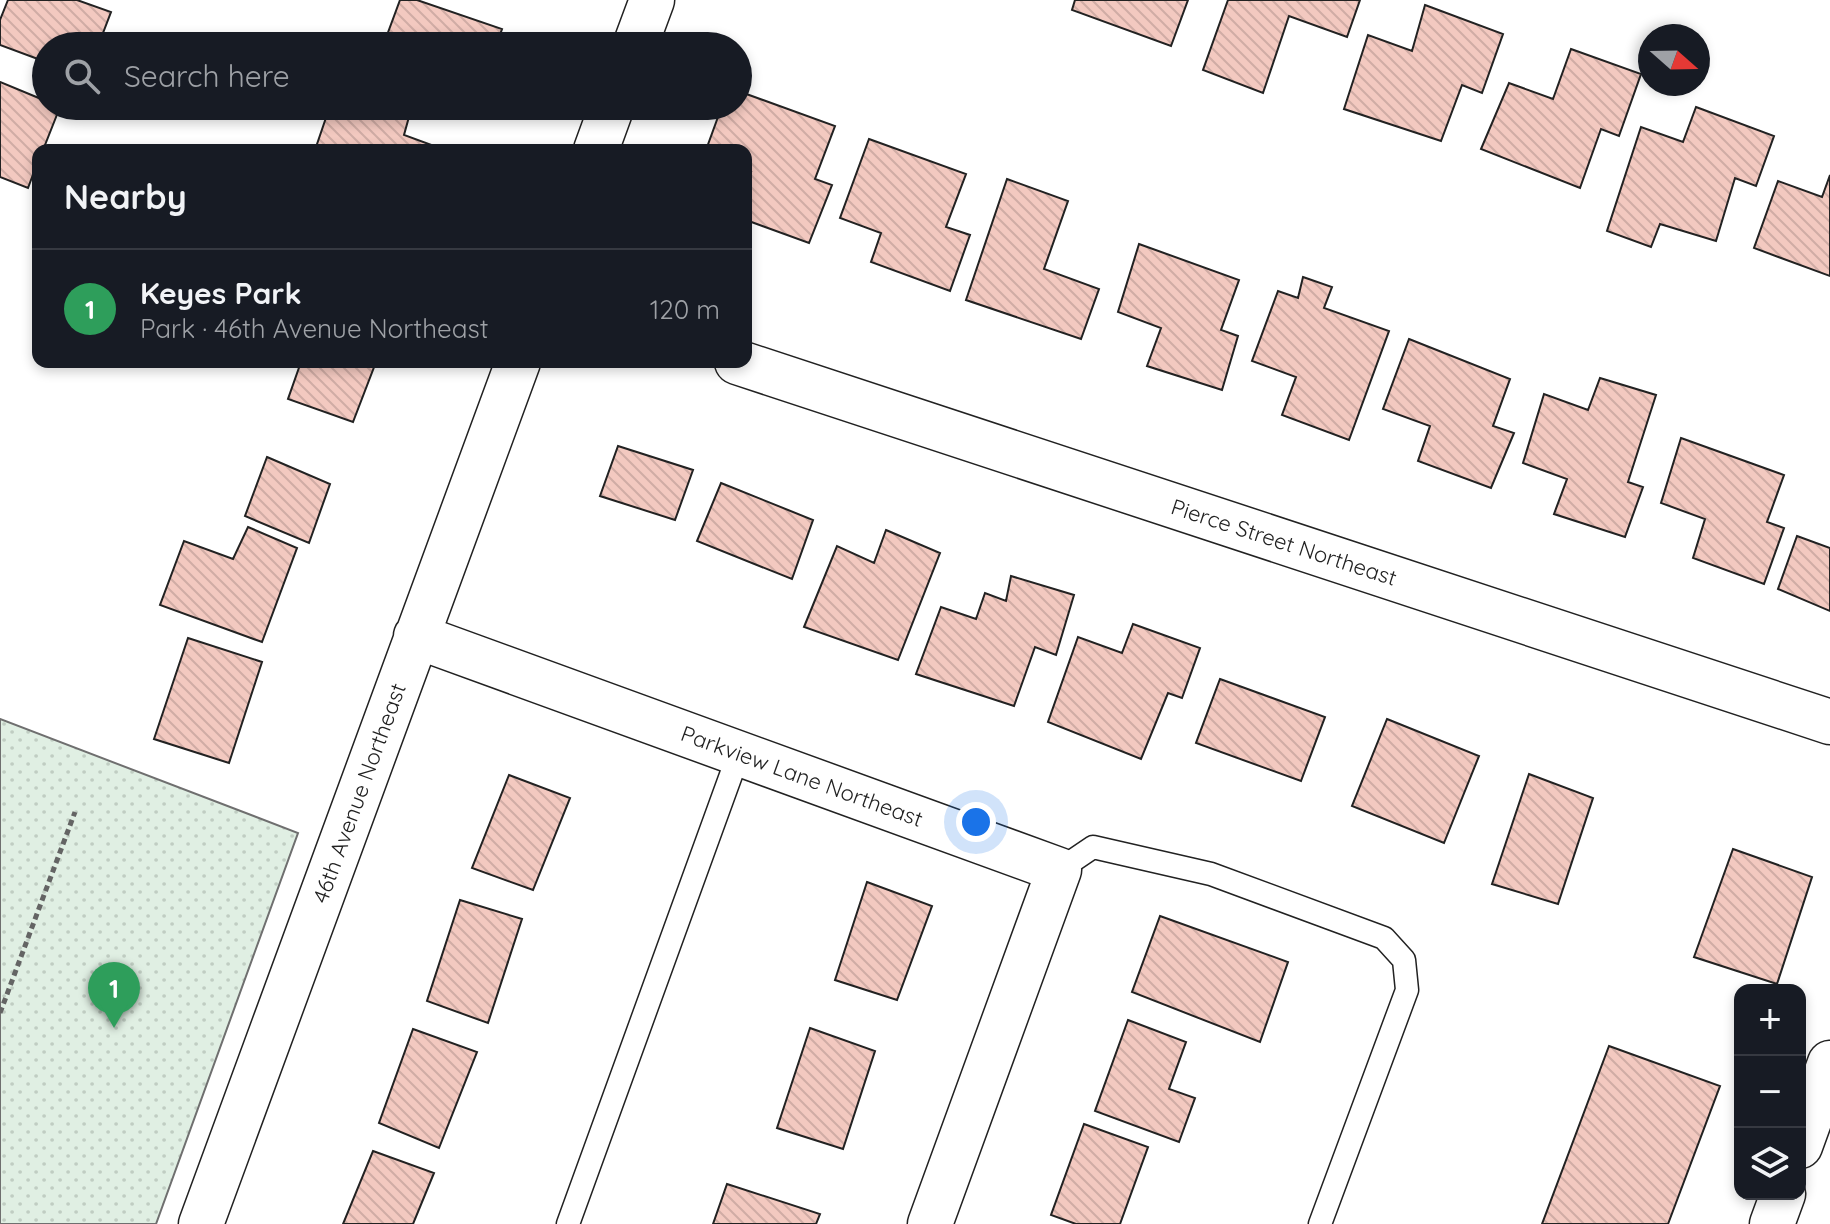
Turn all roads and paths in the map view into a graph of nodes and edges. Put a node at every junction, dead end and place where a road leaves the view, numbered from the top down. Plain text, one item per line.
1 (652, 0) edge
2 (640, 32) edge
3 (607, 120) edge
4 (598, 144) edge
5 (752, 367) edge
6 (516, 368) edge
7 (416, 636) junction
8 (1830, 722) edge
9 (739, 753) junction
10 (75, 812) dead end
11 (1059, 870) junction
12 (0, 1013) edge
13 (1830, 1063) edge
14 (1806, 1129) edge
15 (1781, 1200) edge
16 (201, 1224) edge
17 (568, 1224) edge
18 (930, 1224) edge
19 (1320, 1224) edge
20 (1772, 1224) edge

1 - 2 street
3 - 4 street
5 - 8 street, Pierce Street Northeast
6 - 7 street, 46th Avenue Northeast
7 - 9 street, Parkview Lane Northeast
7 - 16 street, 46th Avenue Northeast
9 - 11 street, Parkview Lane Northeast
9 - 17 lane
10 - 12 path
11 - 18 street
11 - 19 lane
13 - 14 street
15 - 20 street

